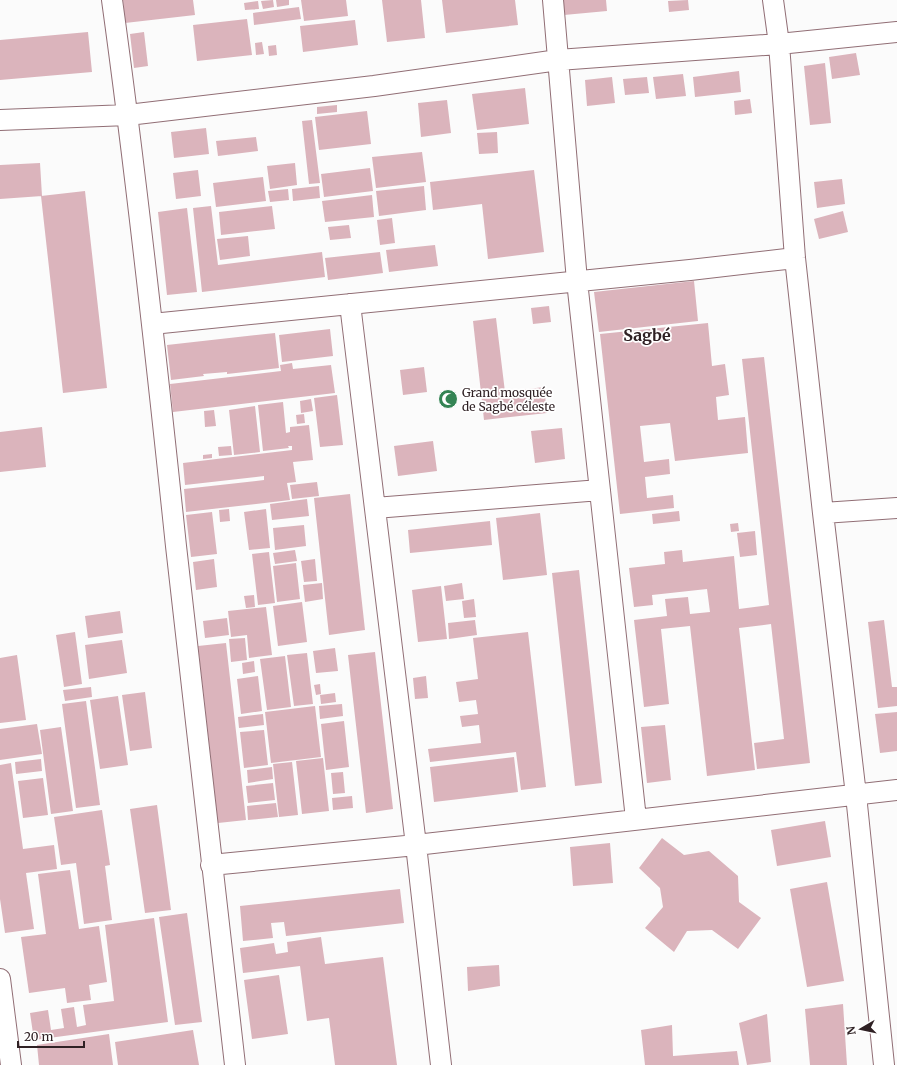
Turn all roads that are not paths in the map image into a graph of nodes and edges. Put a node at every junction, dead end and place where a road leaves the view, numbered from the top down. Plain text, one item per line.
1 (112, 0) edge
2 (552, 0) edge
3 (773, 0) edge
4 (897, 32) edge
5 (779, 44) junction
6 (558, 60) junction
7 (128, 115) junction
8 (0, 120) edge
9 (796, 258) junction
10 (577, 281) junction
11 (350, 304) junction
12 (152, 324) junction
13 (600, 490) junction
14 (375, 508) junction
15 (897, 508) edge
16 (823, 513) junction
17 (897, 790) edge
18 (856, 795) junction
19 (636, 819) junction
20 (416, 845) junction
21 (211, 865) junction
22 (0, 979) edge
23 (11, 1065) edge
24 (235, 1065) edge
25 (441, 1065) edge
26 (884, 1065) edge

1 - 7 street
2 - 6 street
3 - 5 street
4 - 5 street
5 - 6 street
5 - 9 street
6 - 7 street
6 - 10 street
7 - 8 street
7 - 12 street
9 - 10 street
9 - 16 street
10 - 11 street
10 - 13 street
11 - 12 street
11 - 14 street
12 - 21 street
13 - 14 street
13 - 19 street
14 - 20 street
15 - 16 street
16 - 18 street
17 - 18 street
18 - 19 street
18 - 26 street
19 - 20 street
20 - 21 street
20 - 25 street
21 - 24 street
22 - 23 street

